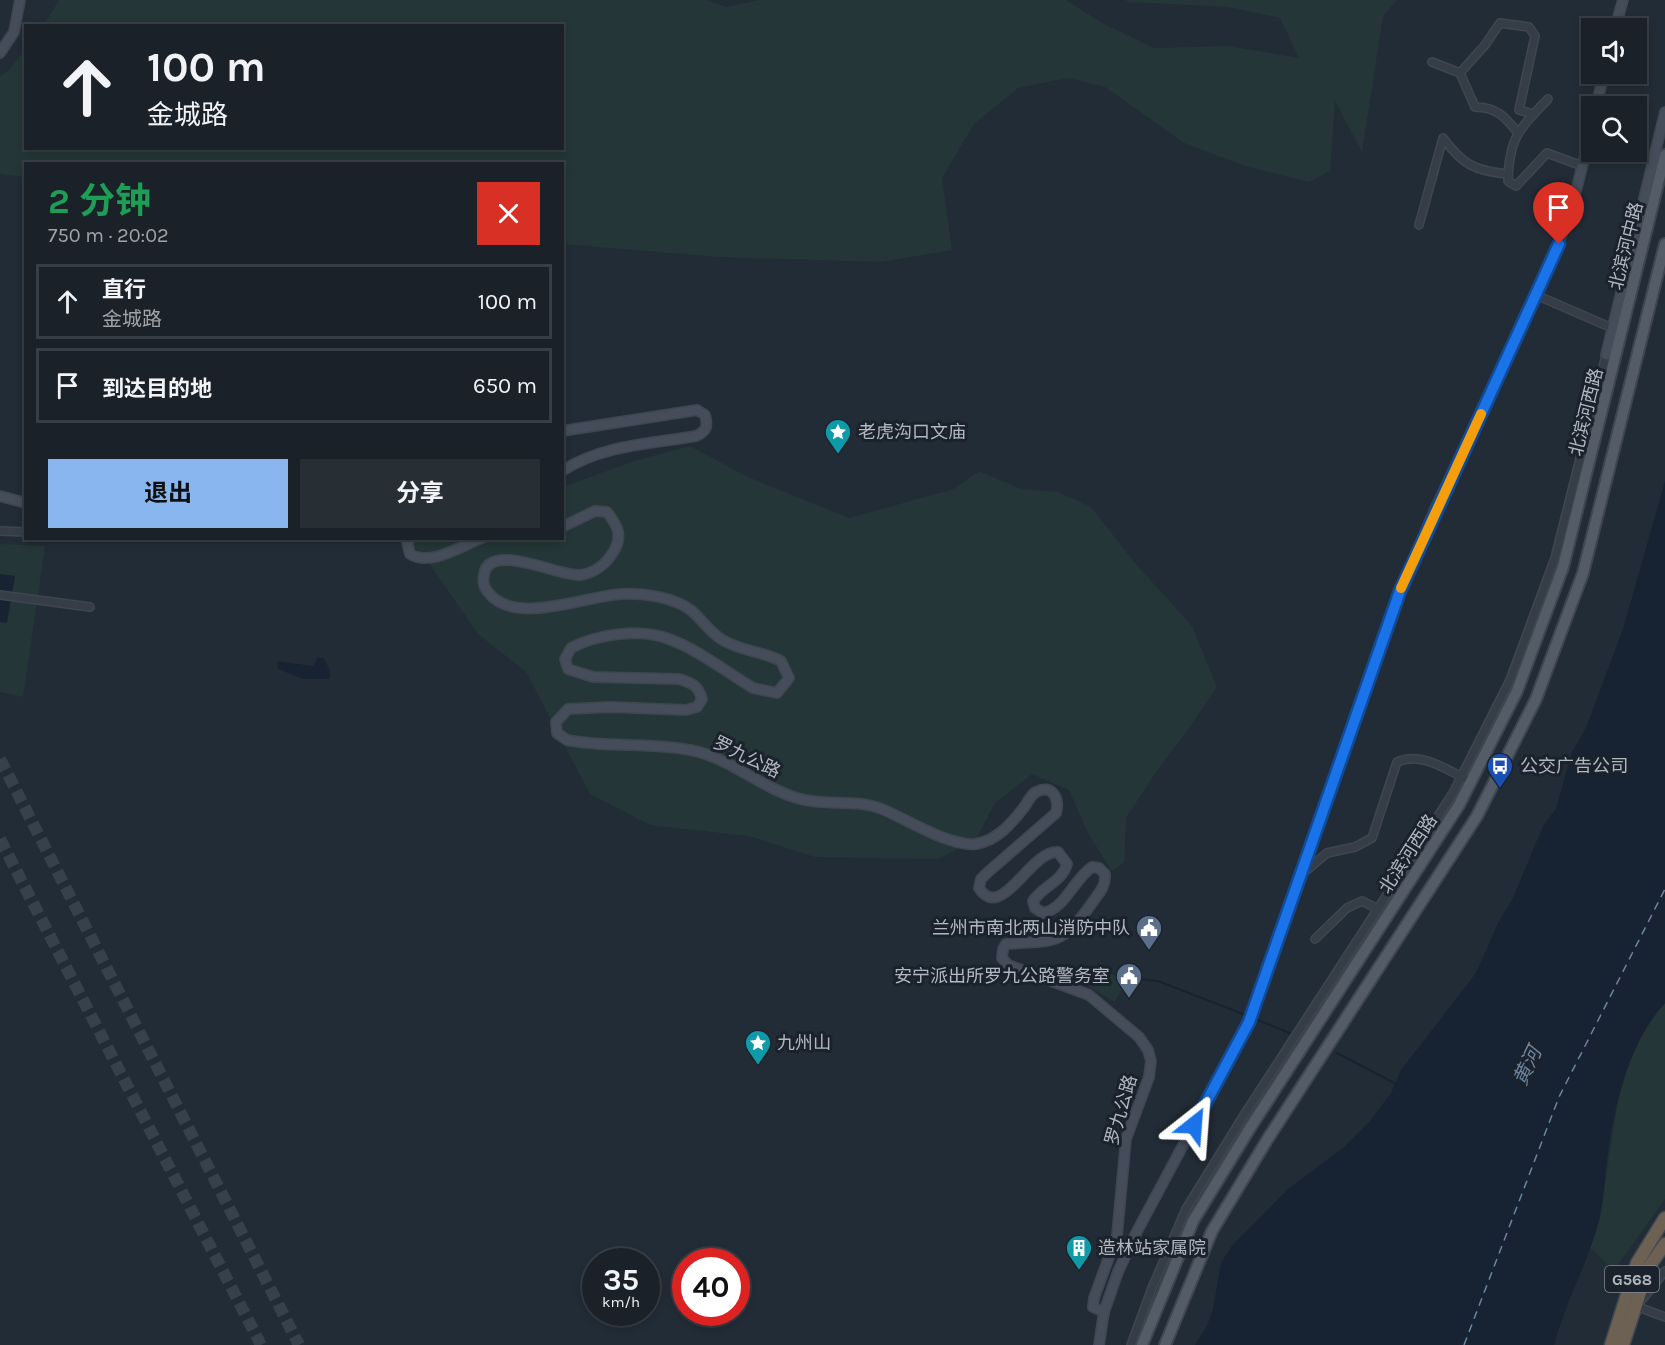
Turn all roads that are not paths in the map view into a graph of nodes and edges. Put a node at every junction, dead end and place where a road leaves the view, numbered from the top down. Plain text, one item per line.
1 (20, 0) edge
2 (1623, 0) edge
3 (1618, 18) edge
4 (0, 53) edge
5 (1432, 62) dead end
6 (1460, 74) junction
7 (1548, 99) dead end
8 (1665, 112) edge
9 (1533, 114) junction
10 (1518, 133) junction
11 (1665, 155) edge
12 (1583, 162) edge
13 (1582, 166) junction
14 (1508, 174) junction
15 (1419, 225) dead end
16 (1665, 243) edge
17 (1536, 295) junction
18 (1612, 328) junction
19 (1614, 343) junction
20 (1611, 357) junction
21 (1634, 370) joint
22 (564, 431) edge
23 (564, 470) edge
24 (0, 496) edge
25 (24, 502) edge
26 (564, 526) edge
27 (0, 531) edge
28 (24, 532) edge
29 (409, 540) edge
30 (477, 540) edge
31 (0, 595) edge
32 (90, 607) dead end
33 (1461, 777) junction
34 (1472, 782) junction
35 (1300, 876) junction
36 (1378, 909) junction
37 (1315, 939) dead end
38 (1665, 1218) edge
39 (1665, 1244) edge
40 (1665, 1271) edge
41 (1631, 1304) junction
42 (1104, 1312) junction
43 (1665, 1317) edge
44 (1099, 1345) edge
45 (1131, 1345) edge
46 (1142, 1345) edge
47 (1164, 1345) edge
48 (1611, 1345) edge
49 (1623, 1345) edge

1 - 4 street
2 - 3 street
5 - 6 street
6 - 9 street
6 - 10 street
7 - 9 street
8 - 18 street
9 - 10 street
10 - 14 street
11 - 19 main road, 北滨河中路
12 - 13 street
13 - 14 street
13 - 17 street
14 - 15 street
16 - 21 main road, 北滨河中路
17 - 18 street
17 - 35 street
18 - 19 street
19 - 20 main road, 北滨河西路
20 - 33 street
20 - 34 main road, 北滨河西路
21 - 47 main road, 北滨河西路
22 - 23 street
24 - 25 street
26 - 42 street, 罗九公路
27 - 28 street
29 - 30 street
31 - 32 street
33 - 34 street
33 - 35 street
33 - 36 street
34 - 46 main road, 北滨河西路
35 - 42 street
36 - 37 street
36 - 45 street
38 - 41 highway, G568
39 - 41 highway, G568
40 - 41 street
41 - 43 street
41 - 48 highway, G568
41 - 49 highway, G568
42 - 44 street

